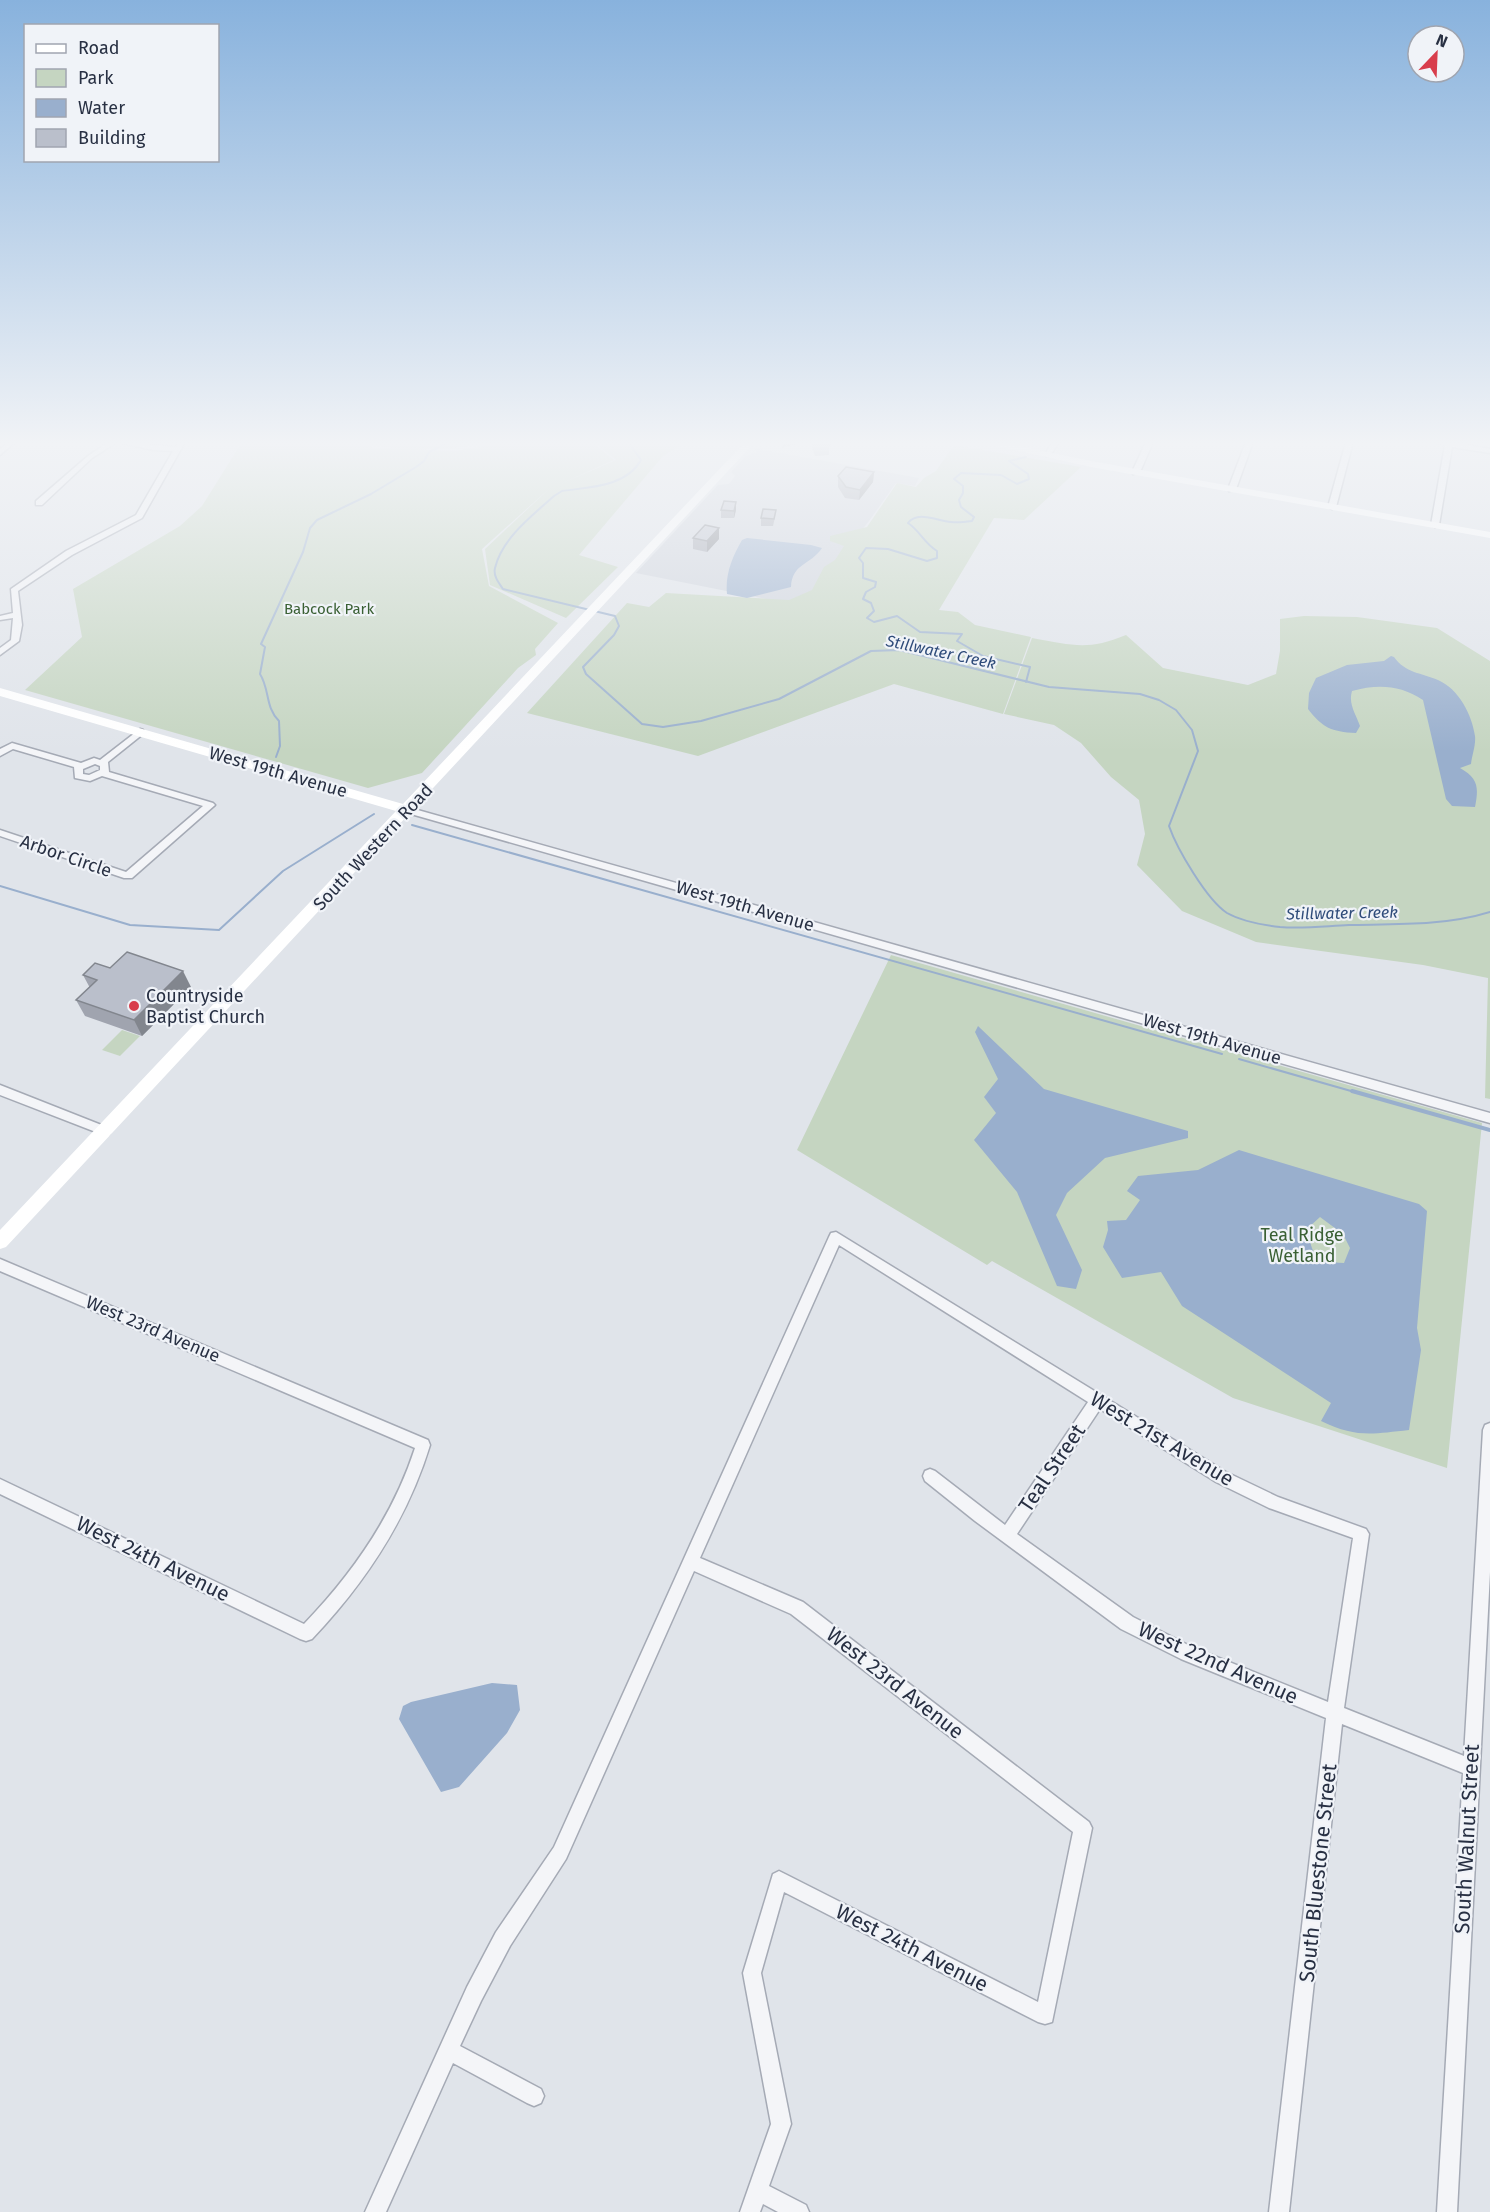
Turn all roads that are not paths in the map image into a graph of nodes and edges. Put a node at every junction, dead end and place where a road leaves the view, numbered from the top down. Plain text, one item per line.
1 (84, 545) edge
2 (654, 545) edge
3 (17, 615) junction
4 (0, 618) edge
5 (0, 652) edge
6 (0, 692) edge
7 (140, 732) junction
8 (0, 753) edge
9 (81, 766) junction
10 (103, 768) junction
11 (407, 810) junction
12 (0, 833) edge
13 (0, 1090) edge
14 (1490, 1118) edge
15 (105, 1131) junction
16 (0, 1242) edge
17 (0, 1265) edge
18 (1097, 1401) junction
19 (1490, 1430) edge
20 (930, 1476) dead end
21 (0, 1486) edge
22 (1361, 1534) joint
23 (1007, 1536) junction
24 (692, 1562) junction
25 (306, 1634) joint
26 (1335, 1714) junction
27 (1470, 1768) junction
28 (1045, 2015) joint
29 (449, 2050) junction
30 (534, 2096) dead end
31 (757, 2190) junction
32 (375, 2212) edge
33 (750, 2212) edge
34 (799, 2212) edge
35 (1280, 2212) edge
36 (1447, 2212) edge

1 - 3 street
2 - 11 main road, South Western Road
3 - 4 street
3 - 5 street
6 - 7 main road, West 19th Avenue
7 - 10 street
7 - 11 main road, West 19th Avenue
8 - 9 street
9 - 10 street
9 - 10 street
10 - 12 street, Arbor Circle
11 - 14 street, West 19th Avenue
11 - 15 main road, South Western Road
13 - 15 street
15 - 16 main road, South Western Road
17 - 25 street, West 23rd Avenue
18 - 22 street, West 21st Avenue
18 - 23 street, Teal Street
18 - 24 street, West 21st Avenue
19 - 27 street, South Walnut Street
20 - 23 street, West 22nd Avenue
21 - 25 street, West 24th Avenue
22 - 26 street, South Bluestone Street
23 - 26 street, West 22nd Avenue
24 - 28 street, West 23rd Avenue
24 - 29 street
26 - 27 street, West 22nd Avenue
26 - 35 street, South Bluestone Street
27 - 36 street, South Walnut Street
28 - 31 street, West 24th Avenue
29 - 30 street
29 - 32 street
31 - 33 street
31 - 34 street

